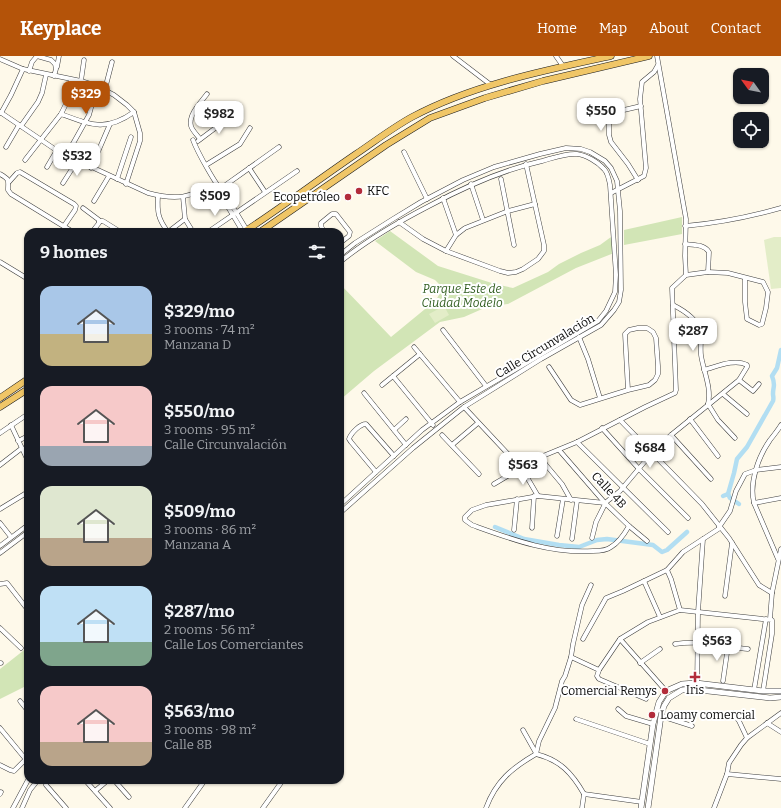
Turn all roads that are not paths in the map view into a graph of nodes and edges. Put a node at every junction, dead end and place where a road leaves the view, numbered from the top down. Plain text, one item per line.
1 (1, 56) edge
2 (37, 56) edge
3 (59, 56) edge
4 (453, 56) edge
5 (556, 56) edge
6 (611, 56) edge
7 (649, 56) edge
8 (657, 56) edge
9 (0, 59) edge
10 (84, 60) dead end
11 (112, 62) dead end
12 (659, 65) junction
13 (563, 66) junction
14 (23, 69) junction
15 (56, 70) junction
16 (29, 71) junction
17 (46, 75) junction
18 (54, 76) junction
19 (72, 80) junction
20 (81, 81) junction
21 (491, 85) junction
22 (97, 86) junction
23 (105, 89) junction
24 (207, 94) dead end
25 (641, 106) junction
26 (134, 112) junction
27 (230, 112) dead end
28 (0, 113) edge
29 (61, 114) junction
30 (85, 122) junction
31 (110, 124) junction
32 (20, 126) junction
33 (250, 128) dead end
34 (131, 137) dead end
35 (200, 139) junction
36 (41, 140) junction
37 (6, 147) dead end
38 (280, 147) dead end
39 (57, 150) junction
40 (404, 152) dead end
41 (66, 156) junction
42 (25, 160) dead end
43 (77, 161) junction
44 (526, 164) junction
45 (206, 165) junction
46 (47, 167) dead end
47 (91, 168) junction
48 (249, 168) junction
49 (297, 171) dead end
50 (0, 174) edge
51 (109, 176) junction
52 (116, 179) junction
53 (501, 179) dead end
54 (638, 180) junction
55 (9, 182) junction
56 (63, 183) dead end
57 (126, 184) junction
58 (216, 184) junction
59 (471, 184) junction
60 (618, 189) junction
61 (220, 190) junction
62 (265, 192) junction
63 (611, 193) junction
64 (158, 196) junction
65 (183, 197) junction
66 (443, 198) junction
67 (427, 199) junction
68 (94, 201) dead end
69 (197, 204) dead end
70 (534, 204) junction
71 (83, 208) dead end
72 (781, 208) edge
73 (508, 211) junction
74 (234, 213) junction
75 (393, 218) junction
76 (185, 219) junction
77 (483, 220) junction
78 (99, 222) junction
79 (399, 222) junction
80 (64, 226) junction
81 (685, 226) junction
82 (67, 228) edge
83 (95, 228) edge
84 (114, 228) edge
85 (164, 228) edge
86 (173, 228) edge
87 (191, 228) edge
88 (213, 228) edge
89 (244, 228) edge
90 (250, 228) edge
91 (266, 228) edge
92 (321, 228) edge
93 (456, 235) junction
94 (344, 240) edge
95 (685, 244) junction
96 (514, 245) dead end
97 (344, 251) edge
98 (446, 251) junction
99 (344, 259) edge
100 (0, 262) edge
101 (708, 272) junction
102 (686, 275) junction
103 (24, 277) edge
104 (745, 278) junction
105 (673, 305) junction
106 (442, 330) dead end
107 (577, 333) junction
108 (580, 338) junction
109 (414, 347) dead end
110 (420, 354) junction
111 (549, 367) dead end
112 (704, 370) junction
113 (393, 376) junction
114 (739, 380) junction
115 (24, 381) edge
116 (382, 384) dead end
117 (759, 384) dead end
118 (486, 386) junction
119 (628, 390) junction
120 (24, 392) edge
121 (364, 394) dead end
122 (723, 394) junction
123 (0, 398) edge
124 (600, 398) junction
125 (460, 402) junction
126 (708, 404) junction
127 (0, 407) edge
128 (464, 407) junction
129 (747, 414) dead end
130 (24, 417) edge
131 (406, 419) dead end
132 (690, 419) junction
133 (620, 420) junction
134 (432, 423) junction
135 (478, 423) junction
136 (11, 425) junction
137 (781, 425) edge
138 (602, 428) junction
139 (436, 429) junction
140 (394, 430) junction
141 (0, 433) edge
142 (775, 434) junction
143 (781, 434) edge
144 (442, 435) dead end
145 (671, 435) junction
146 (24, 438) edge
147 (735, 438) dead end
148 (18, 441) junction
149 (577, 442) junction
150 (406, 445) junction
151 (452, 445) junction
152 (22, 448) junction
153 (559, 450) junction
154 (24, 452) edge
155 (652, 453) junction
156 (509, 455) dead end
157 (394, 456) junction
158 (718, 456) dead end
159 (541, 457) junction
160 (0, 465) edge
161 (521, 467) junction
162 (781, 467) edge
163 (639, 469) junction
164 (756, 470) junction
165 (376, 472) junction
166 (479, 474) dead end
167 (711, 479) dead end
168 (494, 484) dead end
169 (623, 488) junction
170 (24, 494) edge
171 (536, 496) junction
172 (781, 498) edge
173 (517, 499) junction
174 (563, 499) junction
175 (571, 500) junction
176 (344, 501) edge
177 (577, 501) junction
178 (605, 503) junction
179 (754, 503) junction
180 (0, 509) edge
181 (344, 510) edge
182 (688, 518) dead end
183 (0, 523) edge
184 (629, 526) junction
185 (720, 527) junction
186 (24, 528) edge
187 (532, 528) dead end
188 (514, 530) dead end
189 (668, 532) dead end
190 (24, 535) edge
191 (557, 536) dead end
192 (11, 537) junction
193 (592, 538) dead end
194 (572, 539) dead end
195 (703, 539) junction
196 (647, 541) dead end
197 (732, 542) junction
198 (0, 546) edge
199 (781, 549) edge
200 (0, 553) edge
201 (778, 559) junction
202 (667, 570) junction
203 (644, 581) junction
204 (0, 584) edge
205 (591, 585) dead end
206 (772, 593) junction
207 (725, 596) dead end
208 (24, 605) edge
209 (680, 610) junction
210 (698, 612) junction
211 (660, 617) junction
212 (768, 619) junction
213 (0, 628) edge
214 (583, 639) dead end
215 (620, 639) junction
216 (698, 642) junction
217 (675, 644) dead end
218 (728, 646) junction
219 (21, 648) dead end
220 (660, 649) dead end
221 (748, 649) dead end
222 (571, 658) junction
223 (640, 663) junction
224 (599, 670) junction
225 (723, 681) dead end
226 (696, 683) junction
227 (697, 689) junction
228 (754, 690) junction
229 (666, 691) junction
230 (763, 691) junction
231 (781, 691) edge
232 (781, 697) edge
233 (646, 699) dead end
234 (20, 702) dead end
235 (24, 706) edge
236 (618, 709) dead end
237 (733, 713) dead end
238 (781, 713) edge
239 (661, 716) junction
240 (576, 719) dead end
241 (767, 723) junction
242 (653, 724) junction
243 (692, 726) dead end
244 (0, 728) edge
245 (523, 730) dead end
246 (781, 732) edge
247 (747, 738) junction
248 (650, 744) junction
249 (536, 754) junction
250 (24, 758) edge
251 (24, 763) edge
252 (0, 765) edge
253 (727, 774) junction
254 (781, 779) edge
255 (25, 784) edge
256 (35, 784) edge
257 (46, 784) dead end
258 (89, 784) edge
259 (103, 784) edge
260 (118, 784) edge
261 (202, 784) edge
262 (280, 784) edge
263 (95, 791) junction
264 (584, 794) junction
265 (129, 797) dead end
266 (642, 802) junction
267 (13, 808) edge
268 (22, 808) edge
269 (66, 808) edge
270 (110, 808) edge
271 (185, 808) edge
272 (263, 808) edge
273 (486, 808) edge
274 (582, 808) edge
275 (641, 808) edge
276 (648, 808) edge
277 (714, 808) edge

1 - 9 street
2 - 15 street
2 - 16 street
3 - 15 street
4 - 21 street
5 - 13 street
6 - 13 main road
7 - 91 main road
8 - 12 street
9 - 14 street
10 - 20 street
11 - 23 street
12 - 25 street
12 - 81 street
13 - 21 main road
14 - 16 street
14 - 28 street
15 - 18 street
16 - 17 street
17 - 18 street
17 - 32 street
18 - 19 street
19 - 20 street
19 - 29 street
20 - 22 street
21 - 90 main road
22 - 23 street
22 - 30 street
23 - 26 street
24 - 35 street
25 - 54 street
25 - 54 street
26 - 31 street
26 - 57 street
27 - 35 street
28 - 32 street
29 - 30 street
29 - 36 street
30 - 31 street
30 - 41 street
31 - 47 street
32 - 36 street
32 - 37 street
33 - 45 street
34 - 52 street
35 - 45 street
36 - 39 street
36 - 42 street
38 - 48 street
39 - 41 street
39 - 46 street
40 - 67 street
41 - 43 street
43 - 47 street
43 - 56 street
44 - 59 street, Calle Circunvalación
44 - 63 street, Calle Circunvalación
44 - 70 street
45 - 58 street
47 - 51 street
48 - 61 street
48 - 62 street
49 - 62 street
50 - 55 street
51 - 52 street
51 - 68 street
52 - 57 street
53 - 73 street
54 - 60 street
55 - 80 street
55 - 80 street
57 - 64 street
58 - 61 street
58 - 65 street
59 - 66 street, Calle Circunvalación
59 - 77 street
60 - 63 street
60 - 67 street, Calle Circunvalación
60 - 108 street, Calle Circunvalación
61 - 69 street
61 - 74 street
62 - 74 street
63 - 107 street, Calle Circunvalación
64 - 65 street
64 - 85 street
65 - 76 street
66 - 79 street, Calle Circunvalación
66 - 93 street
67 - 75 street, Calle Circunvalación
70 - 73 street
70 - 98 street
71 - 78 street
72 - 81 street
73 - 77 street
73 - 96 street
74 - 88 street
74 - 89 street
75 - 79 street
75 - 97 street, Calle Circunvalación
76 - 86 street
76 - 87 street
77 - 93 street
78 - 83 street
78 - 84 street
79 - 98 street
79 - 99 street, Calle Circunvalación
80 - 82 street
81 - 95 street
92 - 94 street
93 - 98 street
95 - 101 street
95 - 102 street
100 - 103 street
101 - 102 street
101 - 104 street
102 - 105 street
104 - 104 street
105 - 112 street
105 - 133 street
106 - 118 street
107 - 108 street
107 - 118 street, Calle Circunvalación
108 - 124 street
108 - 128 street, Calle Circunvalación
109 - 110 street
110 - 113 street
110 - 125 street
111 - 124 street
112 - 114 street
112 - 126 street
113 - 116 street
113 - 134 street
114 - 117 street
114 - 122 street
115 - 123 main road
118 - 125 street, Calle Circunvalación
119 - 119 street
119 - 124 street
120 - 127 main road
121 - 140 street
122 - 126 street
122 - 129 street
125 - 134 street, Calle Circunvalación
126 - 132 street
126 - 147 street
128 - 135 street
128 - 139 street, Calle Circunvalación
130 - 136 street
131 - 140 street
132 - 145 street
132 - 158 street
133 - 138 street
133 - 155 street
134 - 139 street
134 - 150 street, Calle Circunvalación
135 - 151 street
135 - 156 street
136 - 141 street
136 - 148 street
137 - 142 street
138 - 149 street
138 - 163 street
139 - 181 street, Calle Circunvalación
140 - 150 street
142 - 143 street
142 - 164 street
144 - 151 street
145 - 155 street
145 - 167 street
146 - 148 street
148 - 152 street
149 - 153 street
149 - 169 street
150 - 157 street, Calle Circunvalación
151 - 166 street
152 - 154 street
152 - 160 street
153 - 159 street
153 - 178 street, Calle 4B
155 - 163 street
155 - 185 street
157 - 165 street, Calle Circunvalación
157 - 165 street
159 - 161 street
159 - 175 street
161 - 168 street
161 - 171 street
162 - 164 street
163 - 169 street
163 - 182 street
164 - 179 street
164 - 185 street
165 - 176 street, Calle Circunvalación
169 - 178 street
169 - 189 street
170 - 180 street
171 - 173 street
171 - 174 street
171 - 187 street
172 - 179 street
173 - 184 street
173 - 188 street
174 - 175 street
174 - 191 street
175 - 177 street
177 - 178 street
177 - 194 street
178 - 184 street, Calle 4B
178 - 193 street
179 - 201 street
183 - 192 street
184 - 196 street, Calle 4B
185 - 195 street
185 - 197 street
186 - 192 street
190 - 200 street
192 - 198 street
195 - 202 street
195 - 210 street
197 - 206 street
197 - 207 street
199 - 201 street
201 - 206 street
202 - 203 street
202 - 209 street
203 - 211 street
203 - 214 street
204 - 208 street
205 - 222 street
206 - 212 street
209 - 210 street
209 - 211 street
210 - 212 street
210 - 216 street
211 - 215 street
212 - 228 street
212 - 230 street
213 - 219 street
215 - 223 street
215 - 224 street
216 - 217 street
216 - 218 street
216 - 226 street
218 - 221 street
218 - 225 street
220 - 223 street
222 - 224 street
222 - 249 street
223 - 229 street
224 - 233 street
226 - 227 street
226 - 228 street
226 - 229 street
227 - 232 street
227 - 239 street
228 - 230 street
229 - 242 street
230 - 231 street
234 - 235 street
236 - 242 street
237 - 247 street
238 - 241 street
239 - 243 street
239 - 276 street
240 - 248 street
241 - 246 street
241 - 247 street
242 - 248 street
244 - 250 street
245 - 249 street
247 - 253 street
248 - 266 street
249 - 264 street
249 - 273 street
251 - 252 street
253 - 254 street
253 - 277 street
255 - 267 street
256 - 268 street
257 - 269 street
258 - 263 street
259 - 263 street
260 - 265 street
261 - 271 street
262 - 272 street
263 - 270 street
264 - 266 street
264 - 274 street
266 - 275 street

